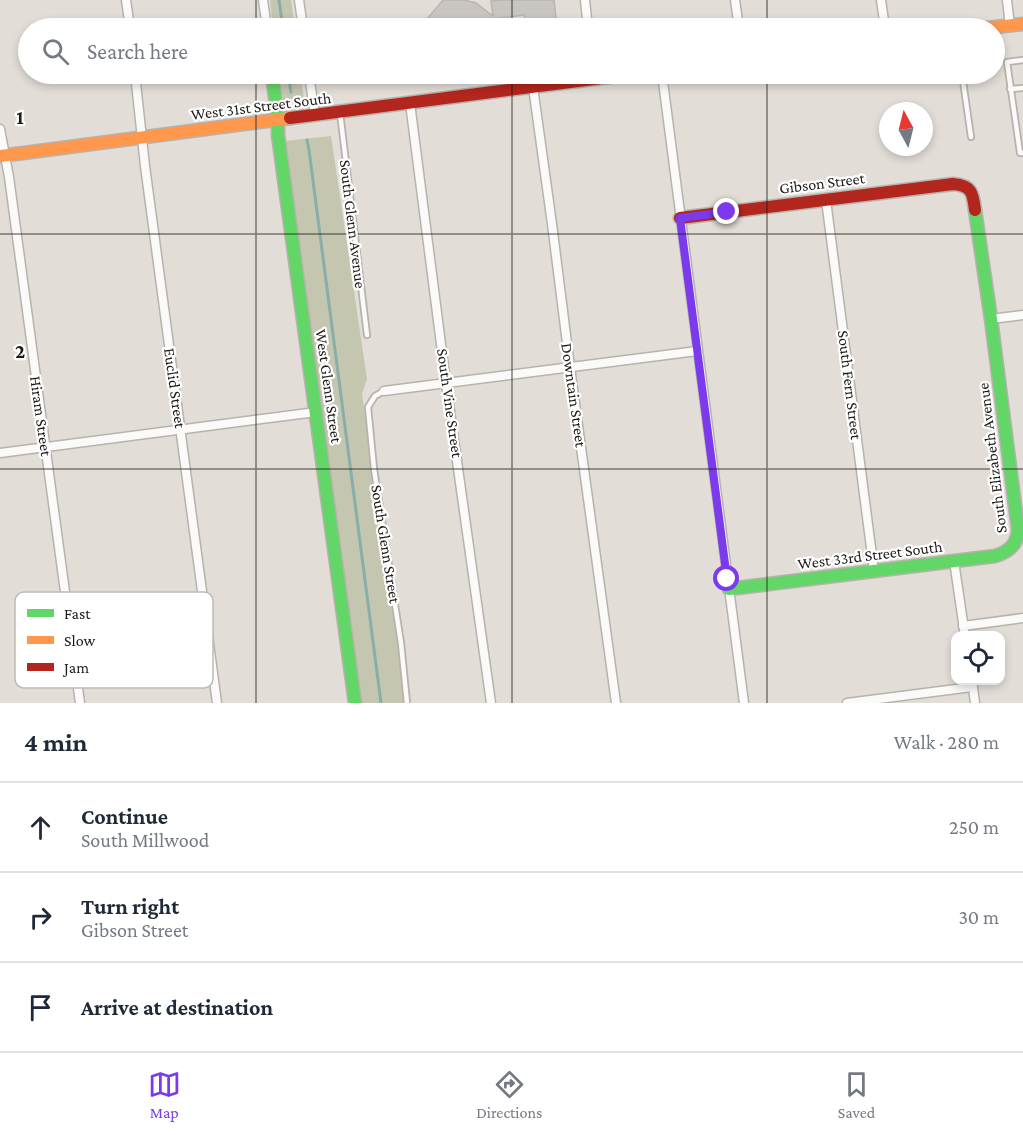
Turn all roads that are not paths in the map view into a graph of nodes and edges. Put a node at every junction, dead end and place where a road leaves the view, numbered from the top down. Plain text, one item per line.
1 (126, 0) edge
2 (263, 0) edge
3 (299, 0) edge
4 (585, 0) edge
5 (735, 0) edge
6 (881, 0) edge
7 (1007, 0) edge
8 (129, 18) edge
9 (266, 18) edge
10 (302, 18) edge
11 (587, 18) edge
12 (738, 18) edge
13 (884, 18) edge
14 (1017, 25) edge
15 (1023, 60) edge
16 (136, 84) edge
17 (273, 84) edge
18 (310, 84) edge
19 (550, 84) edge
20 (663, 84) edge
21 (963, 84) edge
22 (533, 87) junction
23 (1023, 88) edge
24 (1010, 89) junction
25 (410, 103) junction
26 (340, 113) junction
27 (315, 116) junction
28 (278, 120) junction
29 (0, 129) edge
30 (971, 137) dead end
31 (143, 138) junction
32 (1023, 153) edge
33 (2, 156) edge
34 (968, 188) joint
35 (826, 200) junction
36 (680, 218) junction
37 (1023, 315) edge
38 (991, 319) junction
39 (367, 335) dead end
40 (698, 351) junction
41 (570, 367) junction
42 (446, 383) junction
43 (384, 391) joint
44 (316, 412) junction
45 (180, 430) junction
46 (45, 447) junction
47 (0, 453) edge
48 (1017, 476) edge
49 (1014, 546) joint
50 (954, 561) junction
51 (874, 571) junction
52 (729, 589) junction
53 (65, 592) edge
54 (203, 592) edge
55 (1023, 618) edge
56 (963, 626) junction
57 (964, 631) edge
58 (213, 667) edge
59 (965, 685) edge
60 (972, 685) edge
61 (78, 688) edge
62 (80, 703) edge
63 (218, 703) edge
64 (355, 703) edge
65 (407, 703) edge
66 (491, 703) edge
67 (616, 703) edge
68 (744, 703) edge
69 (847, 703) edge
70 (975, 703) edge

1 - 8 street
2 - 9 street
3 - 10 street
4 - 11 street
5 - 12 street
6 - 13 street
7 - 14 street
15 - 24 lane
16 - 31 street, Euclid Street
17 - 28 street, West Glenn Street
18 - 27 street
19 - 22 street, West 31st Street South
20 - 36 street
21 - 30 lane
22 - 25 street, West 31st Street South
22 - 41 street, Downtain Street
23 - 24 lane
24 - 32 lane
25 - 26 street, West 31st Street South
25 - 42 street, South Vine Street
26 - 27 street, West 31st Street South
26 - 39 lane, South Glenn Avenue
27 - 28 street, West 31st Street South
28 - 31 street, West 31st Street South
28 - 44 street, West Glenn Street
29 - 33 street, Hiram Street
31 - 33 street, West 31st Street South
31 - 45 street, Euclid Street
33 - 46 street, Hiram Street
34 - 35 street, Gibson Street
34 - 38 street, South Elizabeth Avenue
35 - 36 street, Gibson Street
35 - 51 street, South Fern Street
36 - 40 street
37 - 38 street
38 - 48 street, South Elizabeth Avenue
40 - 41 street
40 - 52 street
41 - 42 street
41 - 67 street, Downtain Street
42 - 43 street
42 - 66 street, South Vine Street
43 - 65 lane, South Glenn Street
44 - 45 street
44 - 64 street, West Glenn Street
45 - 46 street
45 - 54 street, Euclid Street
46 - 47 street
46 - 53 street, Hiram Street
48 - 49 street, South Elizabeth Avenue
49 - 50 street, West 33rd Street South
50 - 51 street, West 33rd Street South
50 - 56 street
51 - 52 street, West 33rd Street South
52 - 68 street
55 - 56 street
56 - 57 street
58 - 63 street, Euclid Street
59 - 69 street
60 - 70 street
61 - 62 street, Hiram Street

